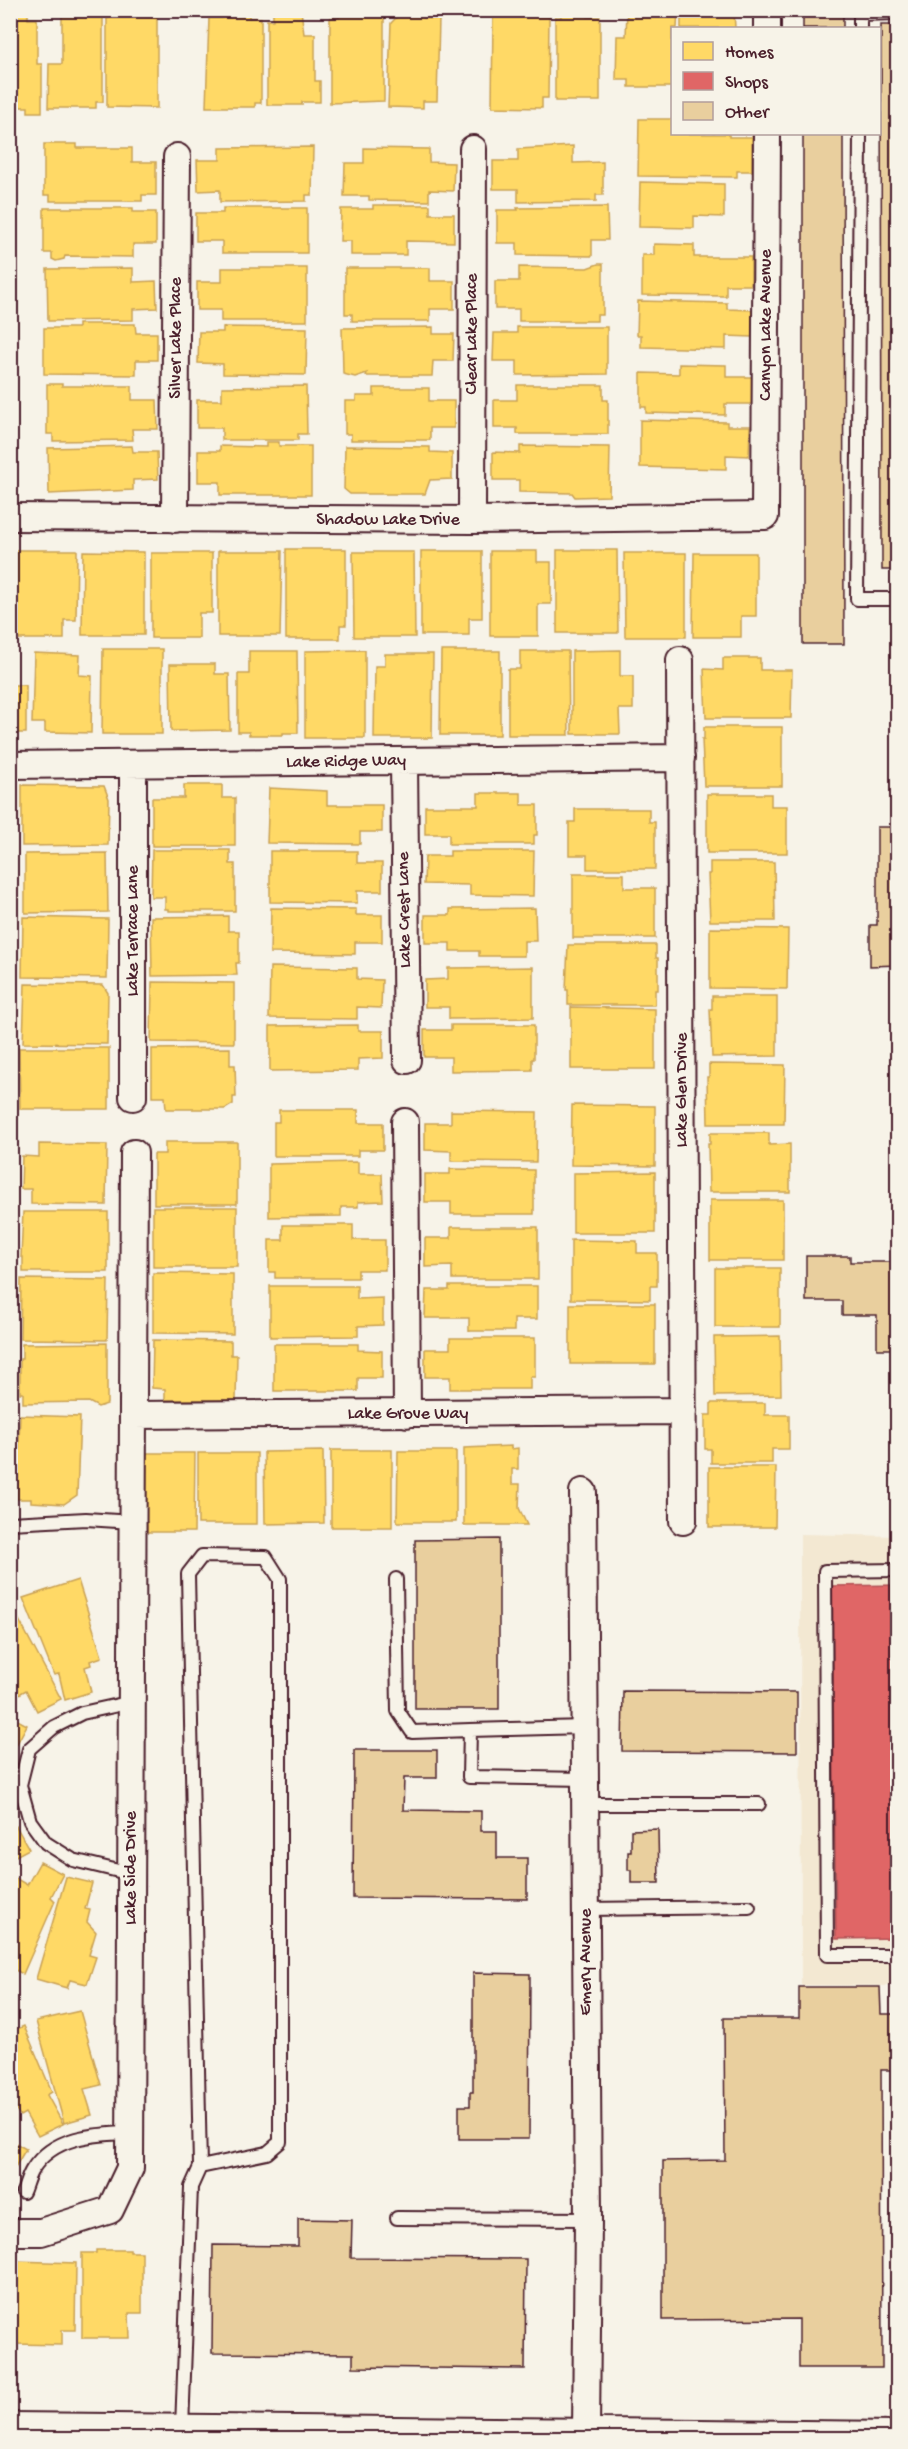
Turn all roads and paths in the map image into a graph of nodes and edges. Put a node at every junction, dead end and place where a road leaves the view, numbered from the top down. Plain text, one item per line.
1 (767, 10) edge
2 (897, 14) edge
3 (767, 27) edge
4 (860, 27) edge
5 (767, 135) edge
6 (860, 135) edge
7 (473, 148) dead end
8 (177, 157) dead end
9 (765, 516) joint
10 (10, 517) edge
11 (175, 519) junction
12 (472, 520) junction
13 (897, 599) edge
14 (680, 660) dead end
15 (681, 758) junction
16 (404, 761) junction
17 (133, 764) junction
18 (10, 765) edge
19 (407, 1060) dead end
20 (133, 1097) dead end
21 (405, 1122) dead end
22 (134, 1153) dead end
23 (683, 1411) junction
24 (407, 1414) junction
25 (133, 1415) junction
26 (583, 1492) dead end
27 (683, 1521) dead end
28 (133, 1522) junction
29 (10, 1523) edge
30 (897, 1570) edge
31 (396, 1579) dead end
32 (132, 1702) junction
33 (585, 1727) junction
34 (470, 1730) junction
35 (585, 1791) junction
36 (759, 1804) dead end
37 (131, 1874) junction
38 (749, 1907) dead end
39 (586, 1909) junction
40 (897, 1955) edge
41 (130, 2133) junction
42 (200, 2167) junction
43 (23, 2192) dead end
44 (397, 2218) dead end
45 (588, 2219) junction
46 (10, 2232) edge
47 (10, 2426) edge
48 (182, 2428) junction
49 (273, 2434) edge
50 (574, 2434) edge
51 (406, 2435) edge
52 (897, 2435) edge
53 (767, 2436) edge

1 - 3 street
2 - 4 lane
5 - 9 street, Canyon Lake Avenue
6 - 13 lane
7 - 12 street, Clear Lake Place
8 - 11 street, Silver Lake Place
9 - 12 street, Shadow Lake Drive
10 - 11 street, Shadow Lake Drive
11 - 12 street, Shadow Lake Drive
14 - 15 street, Lake Glen Drive
15 - 16 street, Lake Ridge Way
15 - 23 street, Lake Glen Drive
16 - 17 street, Lake Ridge Way
16 - 19 street, Lake Crest Lane
17 - 18 street, Lake Ridge Way
17 - 20 street, Lake Terrace Lane
21 - 24 street
22 - 25 street
23 - 24 street, Lake Grove Way
23 - 27 street, Lake Glen Drive
24 - 25 street, Lake Grove Way
25 - 28 street, Lake Side Drive
26 - 33 street, Emery Avenue
28 - 29 lane
28 - 32 street, Lake Side Drive
30 - 40 lane
31 - 34 lane
32 - 37 street, Lake Side Drive
32 - 37 lane
33 - 34 lane
33 - 35 street, Emery Avenue
34 - 35 lane
35 - 36 lane
35 - 39 street, Emery Avenue
37 - 41 street, Lake Side Drive
38 - 39 lane
39 - 45 street, Emery Avenue
41 - 43 lane
41 - 46 street, Lake Side Drive
42 - 42 lane
42 - 48 lane
44 - 45 lane
45 - 50 street, Emery Avenue
47 - 48 street
48 - 49 street
49 - 51 street
50 - 51 street
50 - 53 street
52 - 53 street

